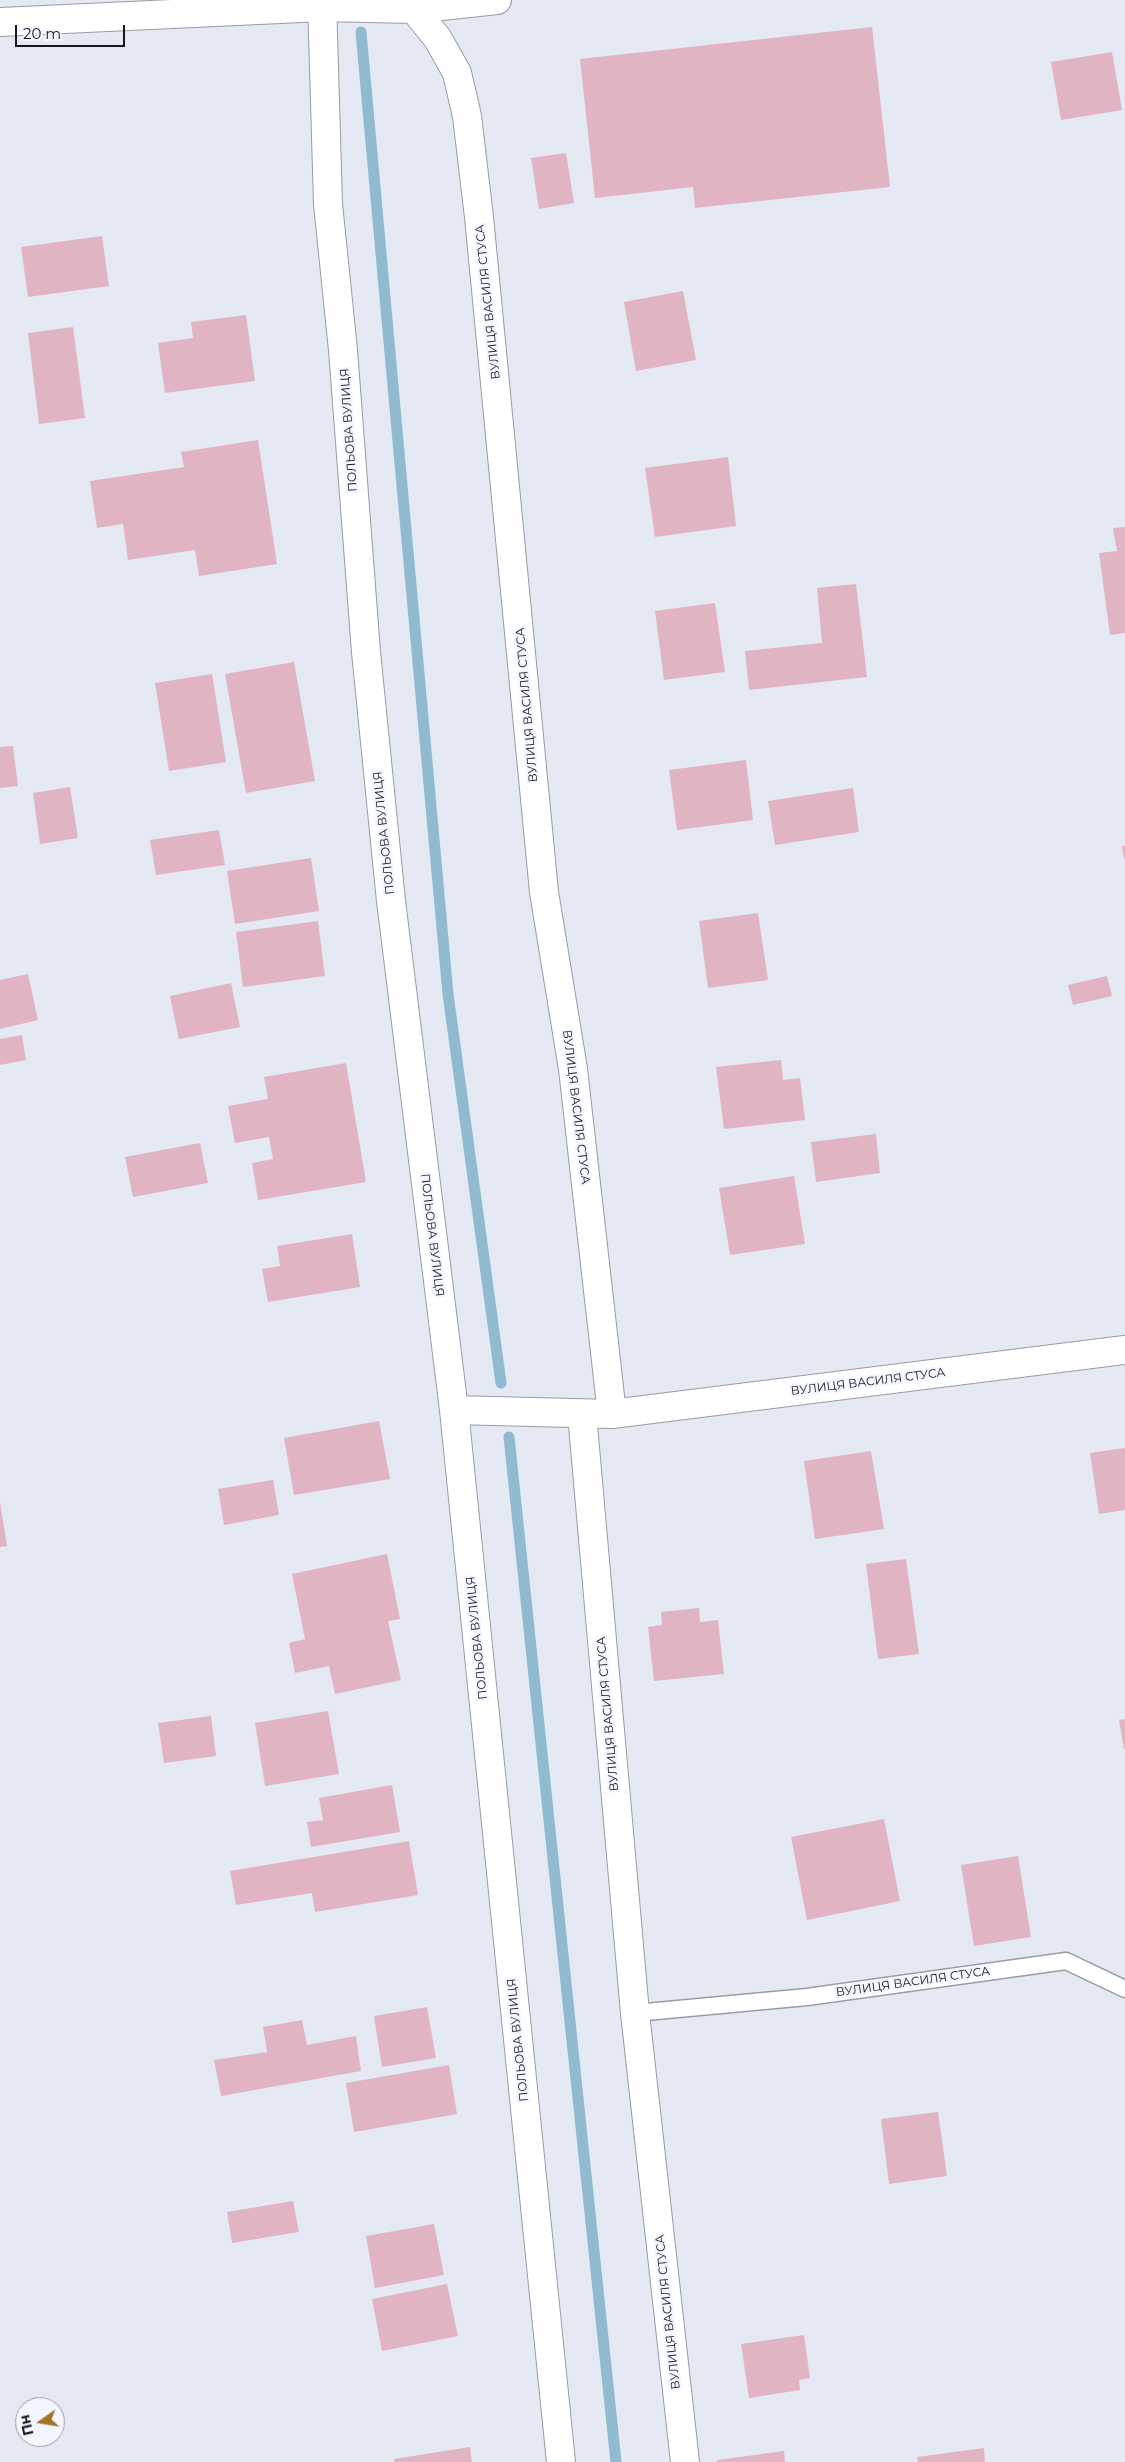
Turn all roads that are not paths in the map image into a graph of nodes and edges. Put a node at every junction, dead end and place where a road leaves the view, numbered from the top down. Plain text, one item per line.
1 (497, 0) edge
2 (323, 3) edge
3 (414, 9) junction
4 (0, 22) edge
5 (1125, 1350) edge
6 (454, 1410) junction
7 (582, 1414) junction
8 (612, 1414) junction
9 (1125, 1989) edge
10 (635, 2013) junction
11 (560, 2462) edge
12 (685, 2462) edge

1 - 3 street
2 - 3 street
2 - 4 street
2 - 6 street, ПОЛЬОВА ВУЛИЦЯ
3 - 8 street, ВУЛИЦЯ ВАСИЛЯ СТУСА
5 - 8 street, ВУЛИЦЯ ВАСИЛЯ СТУСА
6 - 7 street, ВУЛИЦЯ ВАСИЛЯ СТУСА
6 - 11 street, ПОЛЬОВА ВУЛИЦЯ
7 - 8 street, ВУЛИЦЯ ВАСИЛЯ СТУСА
7 - 10 street, ВУЛИЦЯ ВАСИЛЯ СТУСА
9 - 10 lane, ВУЛИЦЯ ВАСИЛЯ СТУСА
10 - 12 street, ВУЛИЦЯ ВАСИЛЯ СТУСА

